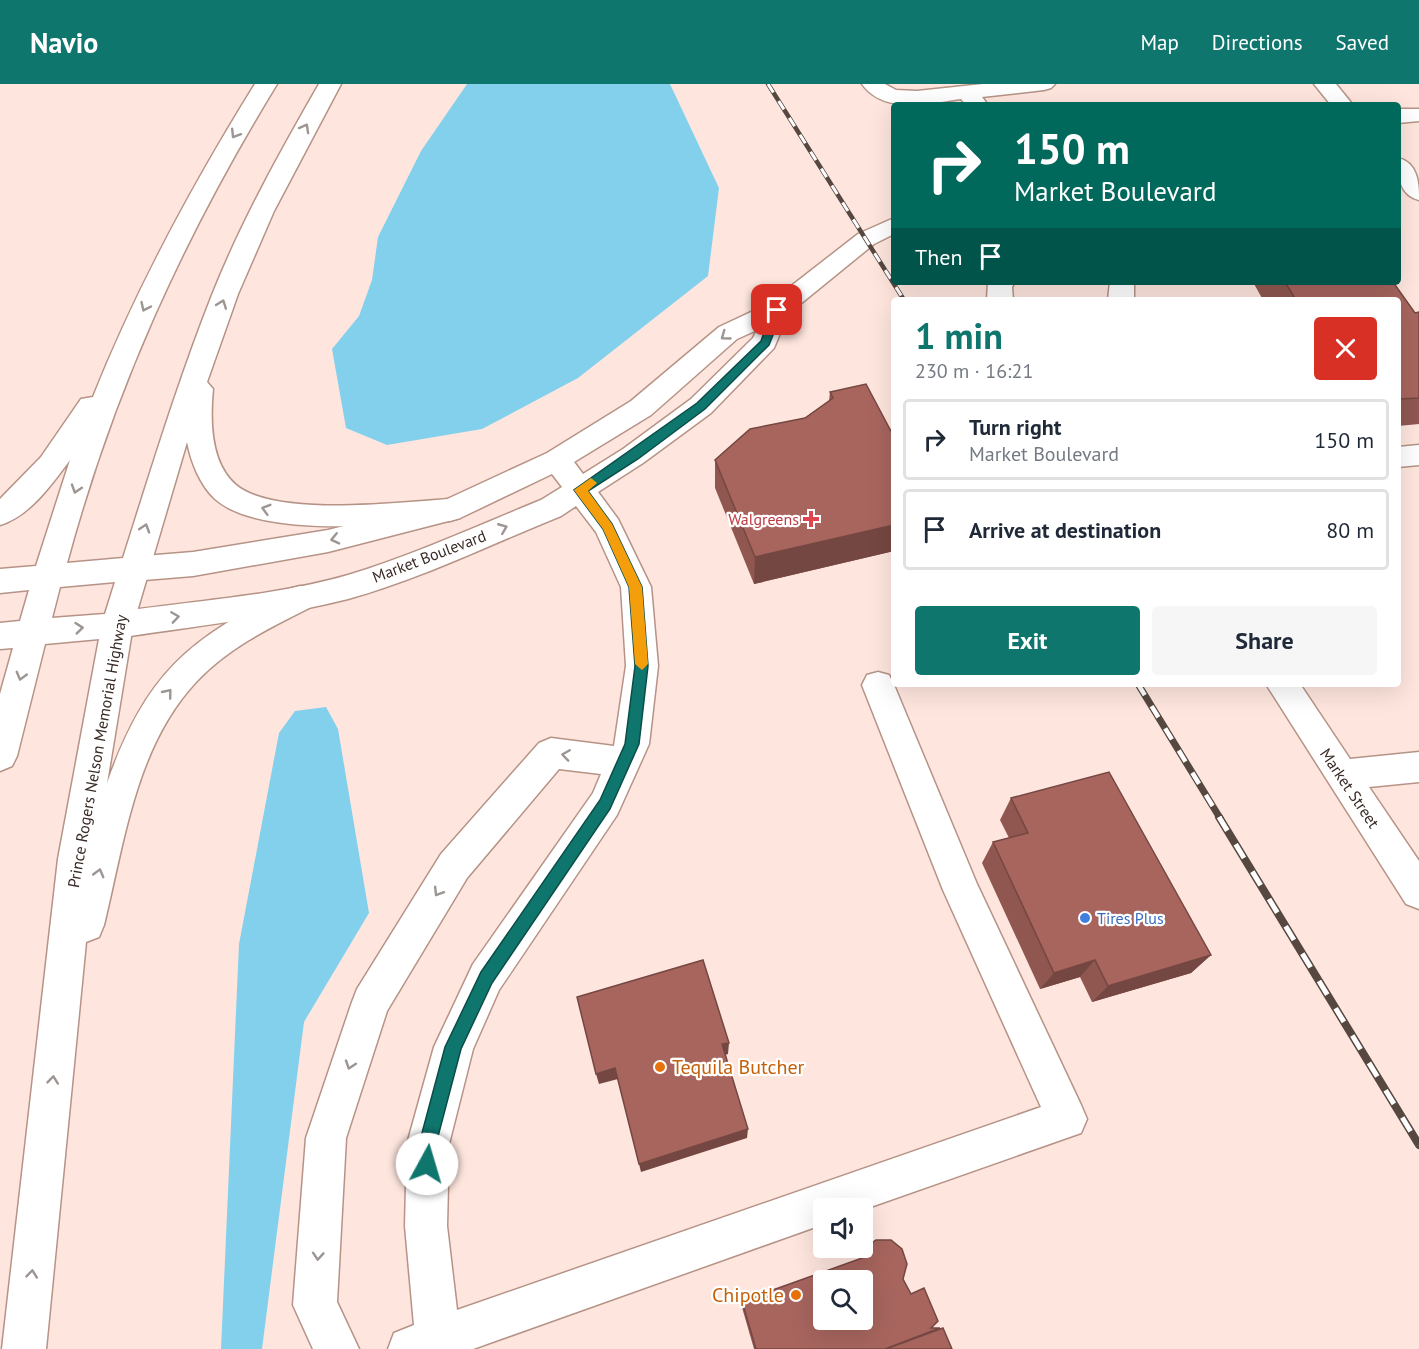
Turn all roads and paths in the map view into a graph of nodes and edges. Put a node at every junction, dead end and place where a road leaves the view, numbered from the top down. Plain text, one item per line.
1 (266, 84) edge
2 (330, 84) edge
3 (873, 84) edge
4 (1044, 84) edge
5 (1325, 84) edge
6 (972, 98) edge
7 (1340, 102) edge
8 (1419, 115) edge
9 (1401, 116) edge
10 (1406, 169) edge
11 (1419, 193) edge
12 (891, 226) edge
13 (777, 310) junction
14 (207, 347) junction
15 (123, 356) junction
16 (1419, 455) edge
17 (1401, 457) edge
18 (557, 460) junction
19 (580, 490) junction
20 (450, 510) junction
21 (0, 514) edge
22 (132, 569) junction
23 (49, 577) junction
24 (0, 581) edge
25 (300, 598) junction
26 (117, 625) junction
27 (32, 633) junction
28 (0, 636) edge
29 (878, 685) dead end
30 (1283, 687) edge
31 (0, 756) edge
32 (624, 762) junction
33 (1419, 767) edge
34 (1342, 775) junction
35 (1419, 892) edge
36 (58, 1032) junction
37 (428, 1346) edge
38 (24, 1349) edge
39 (337, 1349) edge

1 -> 15 main road
14 -> 2 main road, Prince Rogers Nelson Memorial Highway
3 - 6 main road
4 - 6 main road
5 - 7 main road
8 - 9 main road
10 - 11 main road
12 - 13 main road
13 -> 18 main road
13 - 19 main road, Market Boulevard
20 -> 14 main road
22 -> 14 main road, Prince Rogers Nelson Memorial Highway
15 - 21 main road
15 -> 23 main road
16 - 17 main road
18 - 19 main road
18 - 20 main road
25 -> 19 main road, Market Boulevard
19 - 32 main road
20 -> 22 main road
22 - 23 main road
22 - 26 main road, Prince Rogers Nelson Memorial Highway
23 - 24 main road
23 - 27 main road
26 -> 25 main road, Market Boulevard
36 -> 25 main road
27 -> 26 main road, Market Boulevard
26 - 36 main road, Prince Rogers Nelson Memorial Highway
27 - 28 main road, Market Boulevard
27 -> 31 main road
29 - 37 main road
30 - 34 main road, Market Street
32 - 37 main road
32 -> 39 main road
33 - 34 main road
34 - 35 main road, Market Street
38 -> 36 main road, Prince Rogers Nelson Memorial Highway

